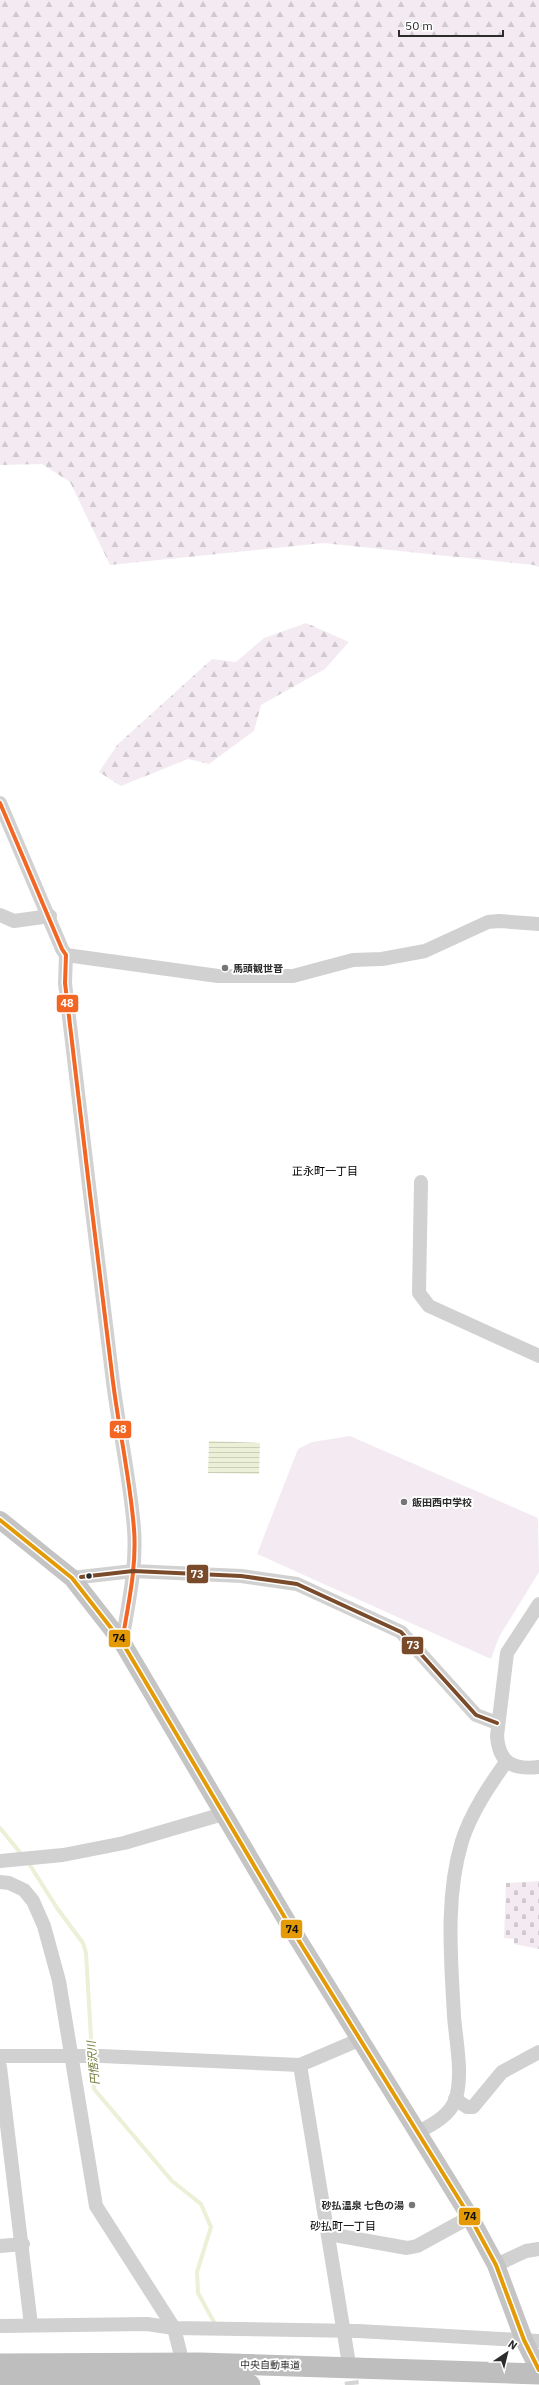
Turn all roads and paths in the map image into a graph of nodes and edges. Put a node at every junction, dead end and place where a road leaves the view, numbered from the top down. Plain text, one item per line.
1 (0, 803) edge
2 (0, 915) edge
3 (50, 916) junction
4 (539, 924) edge
5 (66, 955) junction
6 (421, 1182) dead end
7 (539, 1356) edge
8 (0, 1520) edge
9 (133, 1572) junction
10 (72, 1578) junction
11 (539, 1604) edge
12 (122, 1642) junction
13 (497, 1723) junction
14 (506, 1762) junction
15 (539, 1767) edge
16 (223, 1814) junction
17 (4, 1860) edge
18 (0, 1882) edge
19 (361, 2038) junction
20 (539, 2052) edge
21 (71, 2055) junction
22 (0, 2056) edge
23 (300, 2065) junction
24 (0, 2067) edge
25 (456, 2099) junction
26 (418, 2132) junction
27 (470, 2217) junction
28 (329, 2234) junction
29 (23, 2244) junction
30 (0, 2246) edge
31 (539, 2249) edge
32 (496, 2265) junction
33 (31, 2325) junction
34 (0, 2326) edge
35 (174, 2328) junction
36 (345, 2331) junction
37 (532, 2340) edge
38 (180, 2352) dead end
39 (348, 2358) tunnel mouth
40 (0, 2364) edge
41 (534, 2372) edge
42 (0, 2384) edge
43 (250, 2385) edge

1 - 3 street
2 - 3 street
3 - 5 street
4 - 5 street
5 - 9 street
6 - 7 street
8 - 10 main road
9 - 10 street
9 - 12 street
9 - 13 street
10 - 12 main road
11 - 13 street
12 - 16 main road
13 - 14 street
14 - 15 street
14 - 25 street
16 - 17 street
16 - 19 main road
18 - 21 street
19 - 23 street
19 - 26 main road
20 - 25 street
21 - 22 street
21 - 23 street
21 - 35 street
23 - 28 street
24 - 29 street
25 - 26 street
26 - 27 main road
27 - 28 street
27 - 32 main road
28 - 36 street
29 - 30 street
29 - 33 street
31 - 32 street
32 - 37 main road
33 - 34 street
33 - 35 street
35 - 36 street
35 - 38 street
36 - 37 street
36 - 39 street
37 - 41 main road
40 - 41 highway, 中央自動車道
42 - 43 highway, 中央自動車道

